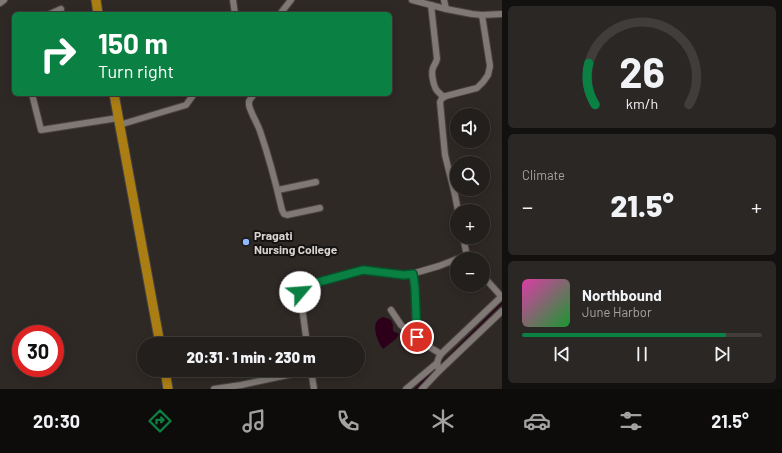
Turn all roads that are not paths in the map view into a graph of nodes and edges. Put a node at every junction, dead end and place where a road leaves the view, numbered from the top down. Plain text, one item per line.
1 (4, 0) edge
2 (96, 0) edge
3 (233, 0) edge
4 (291, 0) edge
5 (412, 0) edge
6 (444, 0) edge
7 (0, 3) edge
8 (431, 5) junction
9 (61, 9) dead end
10 (446, 9) junction
11 (54, 12) edge
12 (98, 12) edge
13 (235, 12) edge
14 (282, 12) edge
15 (502, 14) edge
16 (482, 15) junction
17 (32, 96) edge
18 (114, 96) edge
19 (193, 96) edge
20 (253, 96) edge
21 (444, 97) junction
22 (119, 121) junction
23 (316, 182) dead end
24 (278, 190) junction
25 (456, 204) edge
26 (320, 208) dead end
27 (450, 261) edge
28 (413, 274) junction
29 (490, 283) edge
30 (502, 296) edge
31 (391, 310) dead end
32 (502, 310) edge
33 (159, 337) edge
34 (306, 337) edge
35 (417, 337) junction
36 (441, 354) junction
37 (437, 363) junction
38 (440, 371) junction
39 (166, 377) edge
40 (278, 377) edge
41 (312, 377) edge
42 (168, 389) edge
43 (214, 389) edge
44 (314, 389) edge
45 (406, 389) edge
46 (422, 389) edge

1 - 7 street
2 - 12 highway
3 - 13 street
4 - 14 street
5 - 8 street
6 - 10 street
8 - 10 street
8 - 21 street
9 - 11 street
10 - 16 street
15 - 16 street
16 - 21 street
17 - 22 street
18 - 22 highway
19 - 22 street
20 - 24 street
21 - 25 street
22 - 33 highway
23 - 24 street
24 - 26 street
27 - 28 street
28 - 34 street
28 - 35 street
29 - 30 street
30 - 36 street
31 - 35 street
32 - 38 street
35 - 36 street
36 - 37 street
37 - 38 street
37 - 45 street
38 - 46 street
39 - 42 highway
40 - 43 street
41 - 44 street

